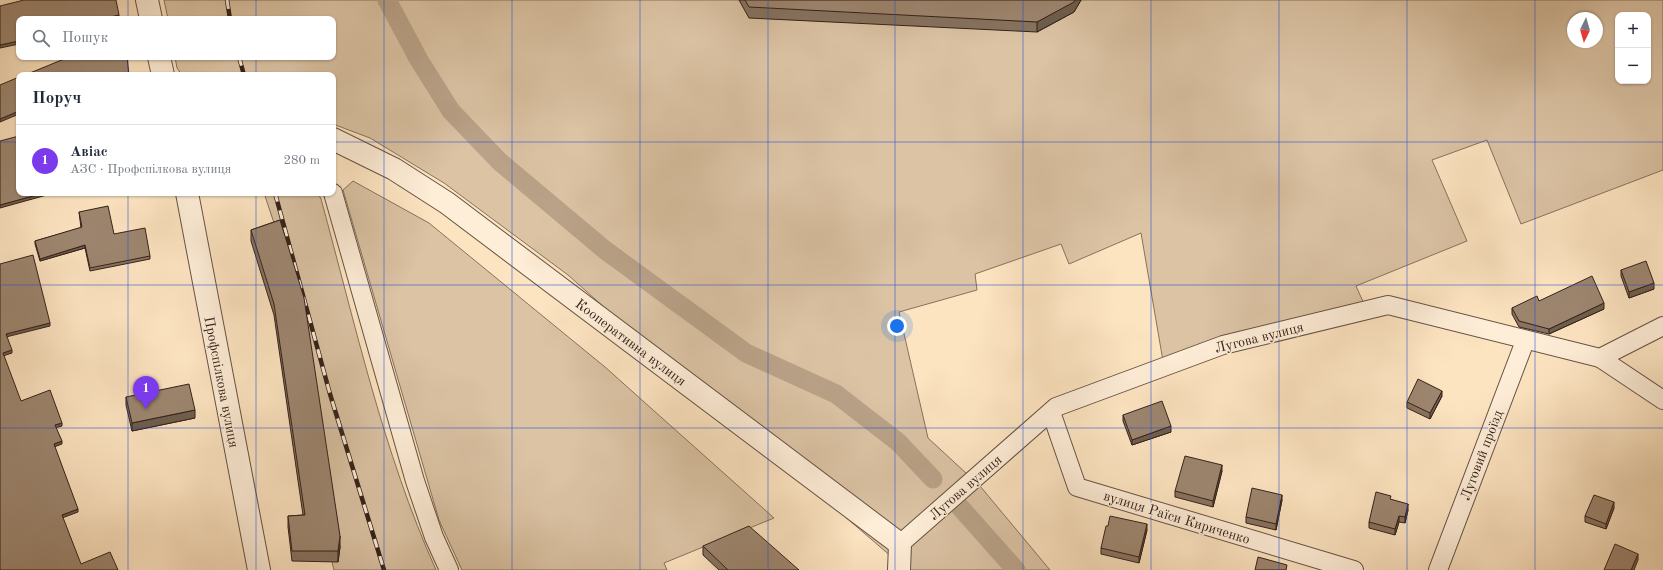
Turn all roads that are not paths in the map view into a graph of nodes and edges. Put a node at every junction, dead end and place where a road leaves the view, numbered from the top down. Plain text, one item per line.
1 (147, 0) edge
2 (150, 16) edge
3 (160, 60) edge
4 (162, 72) edge
5 (336, 140) edge
6 (187, 196) edge
7 (334, 196) edge
8 (1663, 326) edge
9 (1525, 341) junction
10 (1600, 358) junction
11 (1663, 400) edge
12 (1051, 412) junction
13 (900, 544) junction
14 (259, 570) edge
15 (449, 570) edge
16 (899, 570) edge
17 (1354, 570) edge
18 (1438, 570) edge

1 - 2 street
3 - 4 street
5 - 13 street, Кооперативна вулиця
6 - 14 street, Профспілкова вулиця
7 - 15 street
8 - 10 street
9 - 10 street, Лугова вулиця
9 - 12 street, Лугова вулиця
9 - 18 street, Луговий проїзд
10 - 11 street
12 - 13 street, Лугова вулиця
12 - 17 street, вулиця Раїси Кириченко
13 - 16 street

